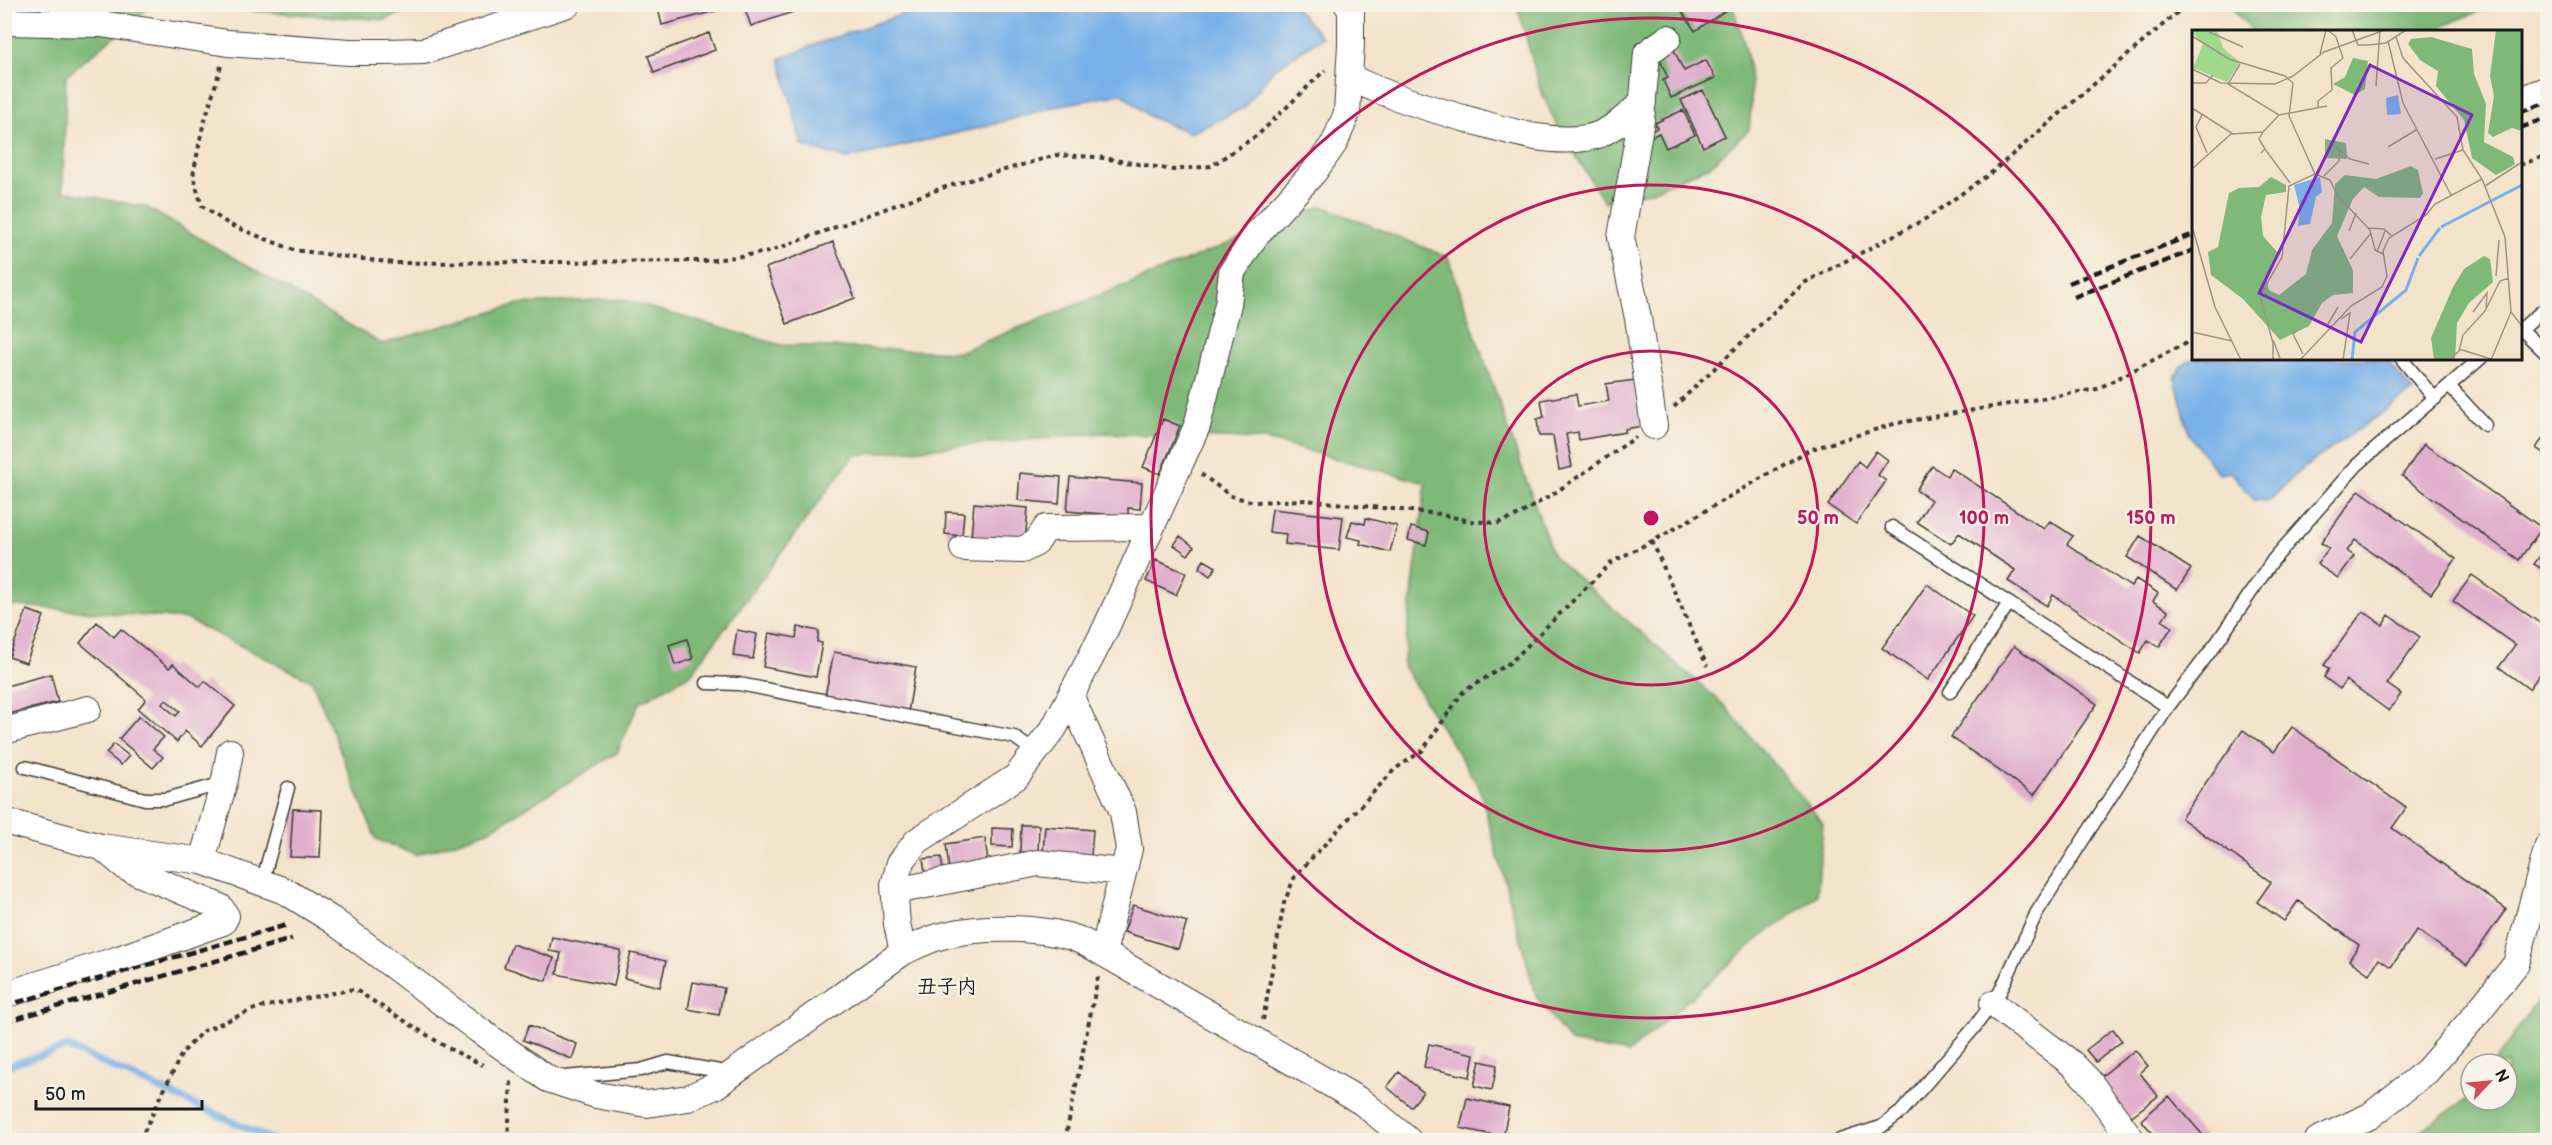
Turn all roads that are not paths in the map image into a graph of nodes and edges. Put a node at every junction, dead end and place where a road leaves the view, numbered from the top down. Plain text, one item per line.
1 (568, 4) edge
2 (1347, 4) edge
3 (4, 22) edge
4 (1668, 38) dead end
5 (1349, 77) junction
6 (2547, 89) edge
7 (2522, 99) edge
8 (1643, 102) junction
9 (2547, 306) edge
10 (2522, 329) edge
11 (2522, 331) edge
12 (2547, 354) edge
13 (2403, 360) edge
14 (2479, 360) edge
15 (2449, 386) junction
16 (2435, 399) junction
17 (1654, 426) road end
18 (2485, 426) dead end
19 (1892, 526) dead end
20 (1151, 527) junction
21 (963, 548) dead end
22 (2009, 603) junction
23 (707, 683) dead end
24 (1950, 692) dead end
25 (1071, 697) junction
26 (2168, 707) junction
27 (88, 709) dead end
28 (4, 731) edge
29 (230, 752) dead end
30 (1035, 752) junction
31 (25, 767) dead end
32 (224, 783) junction
33 (288, 788) dead end
34 (4, 821) edge
35 (2547, 846) edge
36 (101, 847) junction
37 (202, 861) junction
38 (1123, 872) junction
39 (262, 883) junction
40 (895, 891) junction
41 (903, 952) junction
42 (1103, 953) junction
43 (4, 995) edge
44 (1993, 1004) junction
45 (540, 1072) junction
46 (733, 1073) junction
47 (1408, 1140) edge
48 (1840, 1140) edge
49 (2132, 1140) edge
50 (2318, 1140) edge

1 - 3 street
2 - 5 street
4 - 8 street
5 - 8 street
5 - 20 street
6 - 7 street
8 - 17 street
9 - 10 lane
11 - 12 lane
13 - 16 lane
14 - 15 lane
15 - 16 lane
15 - 18 lane
16 - 26 lane
19 - 22 lane
20 - 21 street
20 - 25 street
22 - 24 lane
22 - 26 lane
23 - 30 lane
25 - 30 street
25 - 38 street
26 - 44 lane
27 - 28 street
29 - 32 street
30 - 40 street
31 - 32 lane
32 - 37 street
33 - 39 lane
34 - 36 street
35 - 50 street
36 - 37 street
36 - 43 street
37 - 39 street
38 - 40 street
38 - 42 street
39 - 45 street
40 - 41 street
41 - 42 street
41 - 46 street
42 - 47 street
44 - 48 lane
44 - 49 street
45 - 46 lane
45 - 46 street

